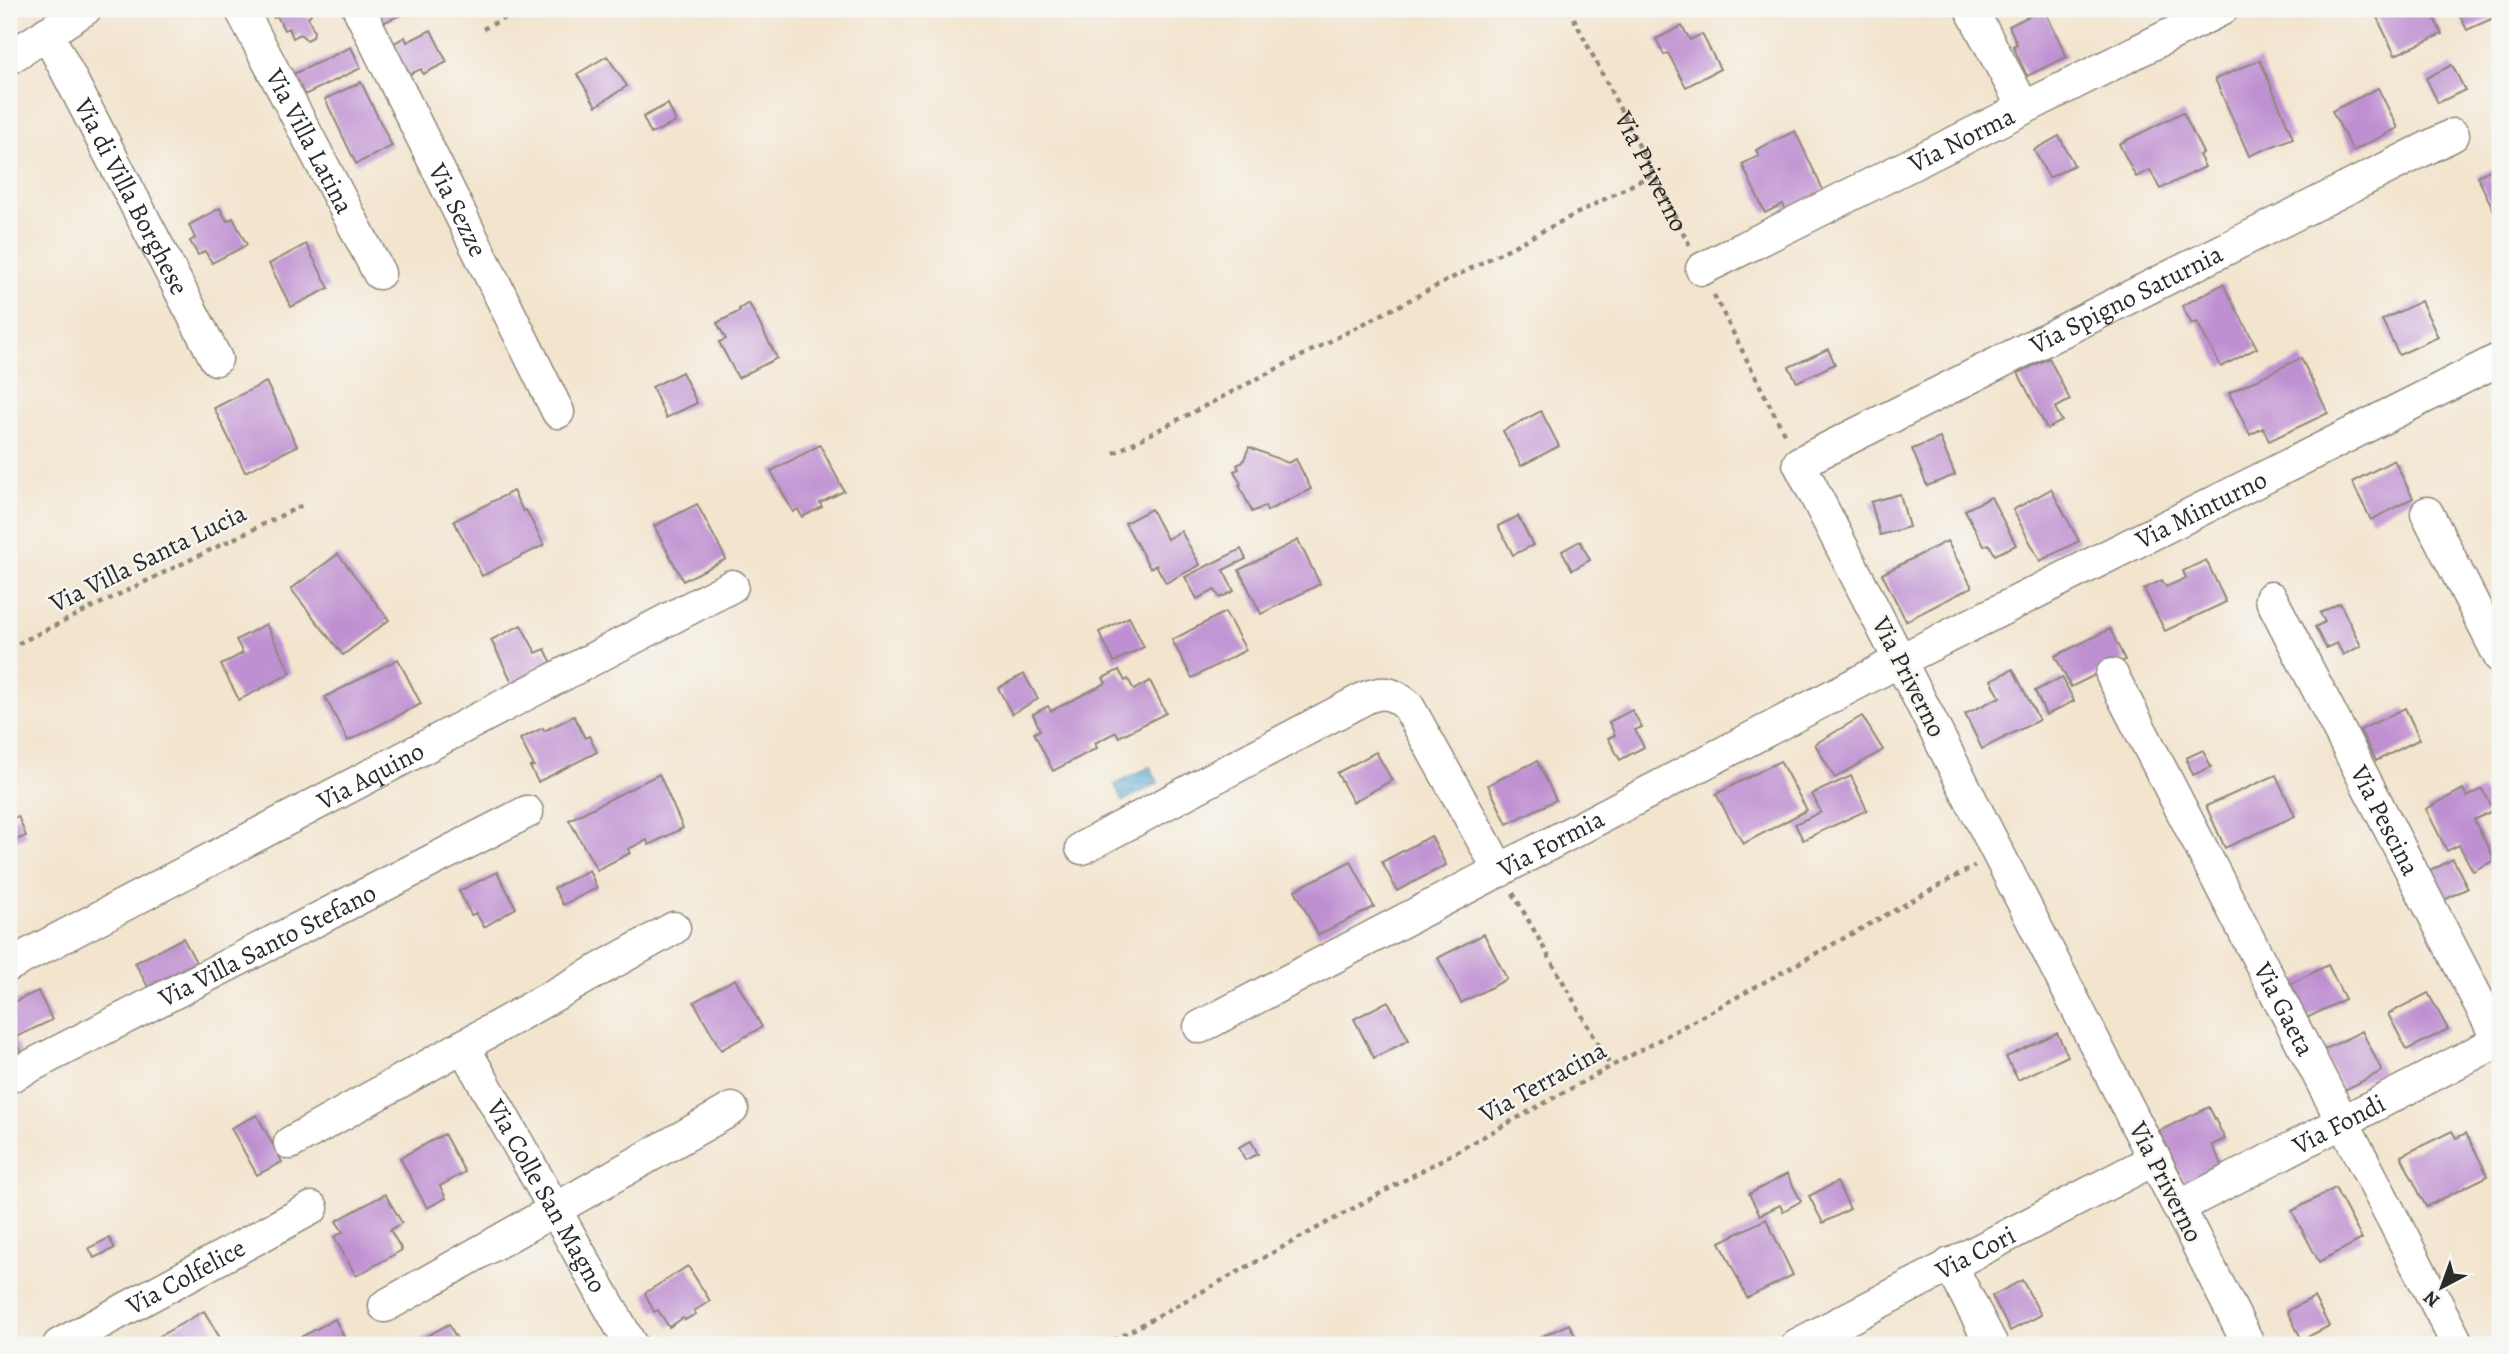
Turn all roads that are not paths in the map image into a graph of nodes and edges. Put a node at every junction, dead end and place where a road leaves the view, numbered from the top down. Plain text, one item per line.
1 (85, 9) edge
2 (241, 9) edge
3 (359, 9) edge
4 (1971, 9) edge
5 (2222, 9) edge
6 (47, 33) junction
7 (9, 58) edge
8 (2024, 108) junction
9 (2453, 135) dead end
10 (1702, 269) road end
11 (379, 273) dead end
12 (216, 359) dead end
13 (2500, 359) edge
14 (558, 412) dead end
15 (1799, 463) joint
16 (2427, 513) dead end
17 (732, 586) dead end
18 (2271, 598) dead end
19 (2500, 657) edge
20 (1900, 660) junction
21 (2112, 675) dead end
22 (527, 812) dead end
23 (1082, 848) dead end
24 (1500, 871) junction
25 (674, 928) dead end
26 (9, 965) edge
27 (1200, 1027) dead end
28 (2500, 1041) edge
29 (463, 1046) junction
30 (9, 1077) edge
31 (732, 1109) dead end
32 (2342, 1122) junction
33 (290, 1143) dead end
34 (2155, 1159) junction
35 (2179, 1207) junction
36 (312, 1208) dead end
37 (555, 1209) junction
38 (1950, 1264) junction
39 (384, 1306) dead end
40 (59, 1345) edge
41 (631, 1345) edge
42 (1797, 1345) edge
43 (1992, 1345) edge
44 (2249, 1345) edge
45 (2458, 1345) edge

1 - 6 street
2 - 11 street, Via Villa Latina
3 - 14 street, Via Sezze
4 - 8 street
5 - 8 street, Via Norma
6 - 7 street
6 - 12 street, Via di Villa Borghese
8 - 10 street, Via Norma
9 - 15 street, Via Spigno Saturnia
13 - 20 street, Via Minturno
15 - 20 street, Via Priverno
16 - 19 street
17 - 26 street, Via Aquino
18 - 28 street, Via Pescina
20 - 24 street, Via Formia
20 - 34 street, Via Priverno
21 - 32 street, Via Gaeta
22 - 30 street, Via Villa Santo Stefano
23 - 24 street
24 - 27 street, Via Formia
25 - 29 street
28 - 32 street, Via Fondi
29 - 33 street
29 - 37 street, Via Colle San Magno
31 - 37 street
32 - 35 street, Via Fondi
32 - 45 street, Via Gaeta
34 - 35 street, Via Priverno
34 - 38 street, Via Cori
35 - 44 street, Via Priverno
36 - 40 street, Via Colfelice
37 - 39 street
37 - 41 street, Via Colle San Magno
38 - 42 street, Via Cori
38 - 43 street

